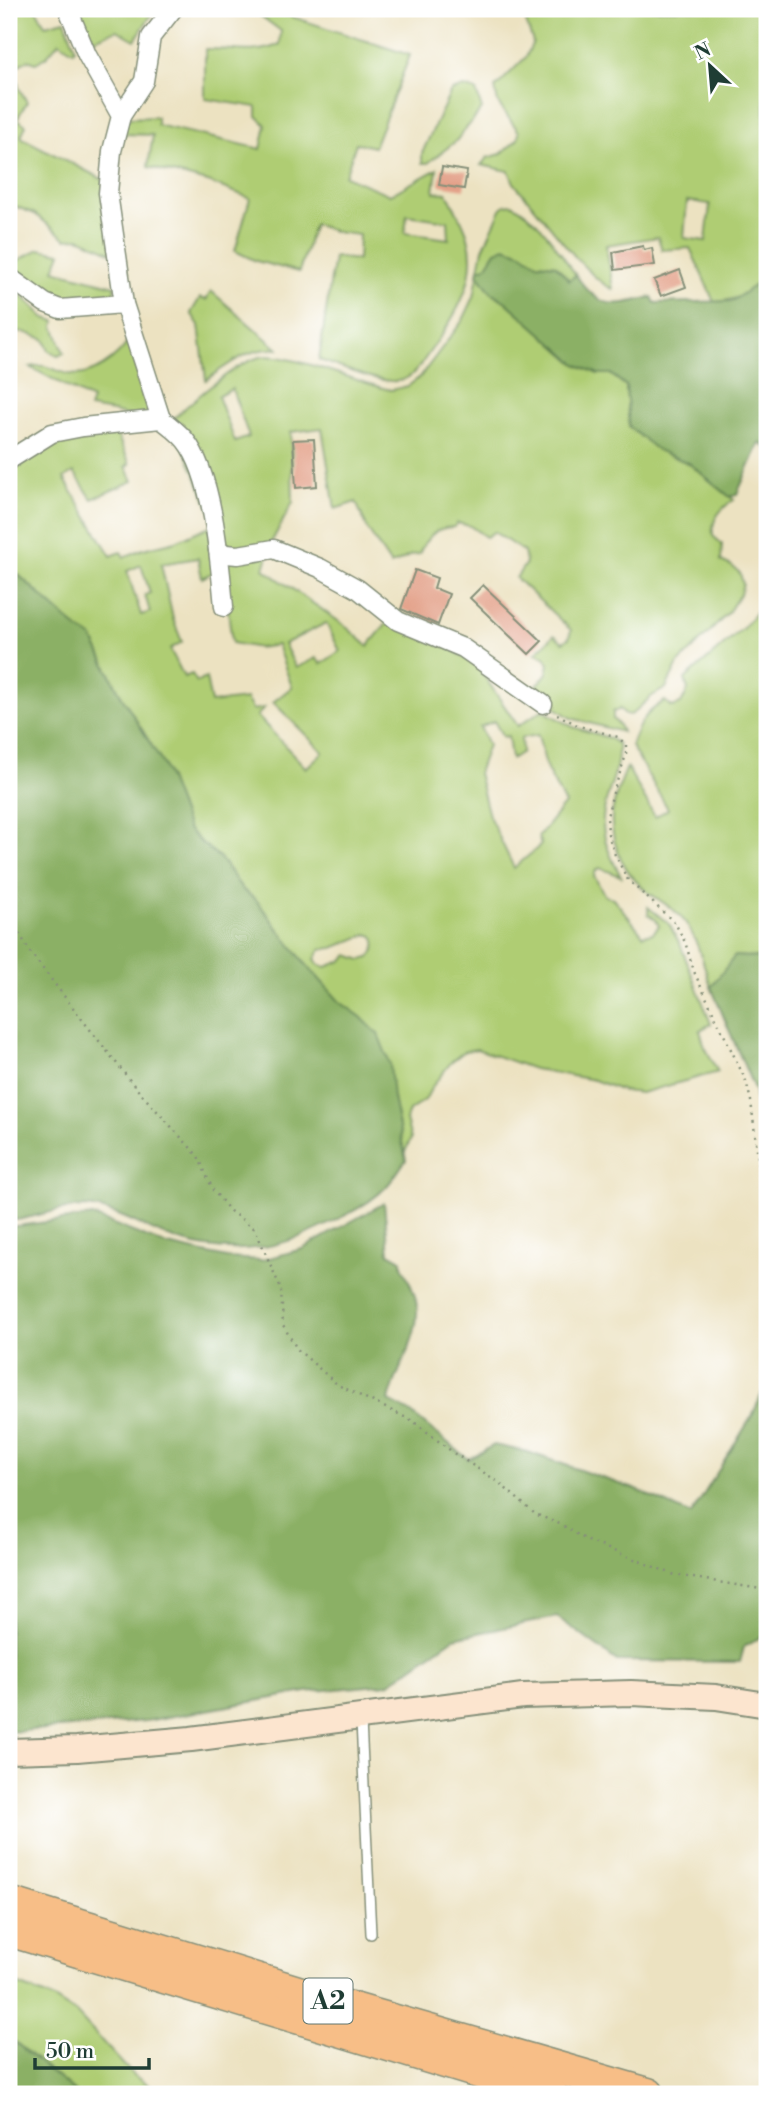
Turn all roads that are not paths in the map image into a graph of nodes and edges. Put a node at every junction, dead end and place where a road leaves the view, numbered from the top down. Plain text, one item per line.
1 (68, 9) edge
2 (173, 9) edge
3 (121, 116) junction
4 (9, 277) edge
5 (124, 304) junction
6 (160, 419) junction
7 (9, 460) edge
8 (218, 550) junction
9 (224, 607) dead end
10 (542, 704) road end
11 (767, 1705) edge
12 (361, 1715) junction
13 (9, 1751) edge
14 (9, 1903) edge
15 (9, 1930) edge
16 (371, 1934) dead end
17 (551, 2094) edge
18 (648, 2094) edge

1 - 3 street
2 - 3 street
3 - 5 street
4 - 5 street
5 - 6 street
6 - 7 street
6 - 8 street
8 - 9 street
8 - 10 street
11 - 12 main road
12 - 13 main road
12 - 16 lane
14 - 18 highway, A2
15 - 17 highway, A2

